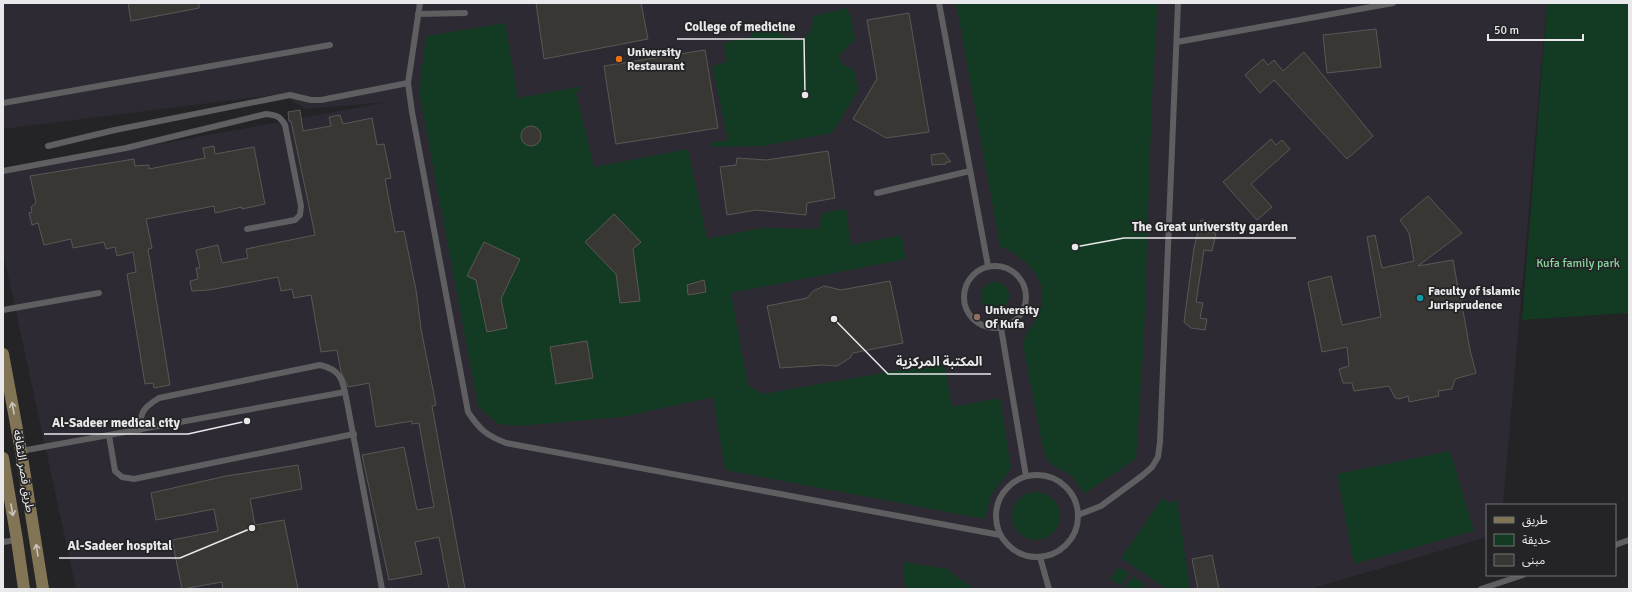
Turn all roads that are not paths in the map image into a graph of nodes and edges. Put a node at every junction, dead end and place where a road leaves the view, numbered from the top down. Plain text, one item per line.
1 (420, 3) edge
2 (939, 3) edge
3 (1178, 3) edge
4 (1393, 3) edge
5 (465, 13) dead end
6 (418, 14) junction
7 (1177, 42) junction
8 (330, 45) dead end
9 (408, 83) junction
10 (3, 104) edge
11 (48, 146) dead end
12 (3, 171) edge
13 (970, 171) junction
14 (877, 193) dead end
15 (247, 229) dead end
16 (988, 266) junction
17 (99, 293) dead end
18 (3, 310) edge
19 (1001, 328) junction
20 (3, 354) edge
21 (345, 392) junction
22 (139, 430) junction
23 (354, 434) junction
24 (109, 435) junction
25 (21, 451) junction
26 (3, 458) edge
27 (1026, 476) junction
28 (1078, 515) junction
29 (1000, 535) junction
30 (17, 540) junction
31 (1629, 540) edge
32 (3, 542) edge
33 (1616, 545) edge
34 (1040, 557) junction
35 (1520, 576) edge
36 (24, 589) edge
37 (43, 589) edge
38 (382, 589) edge
39 (1048, 589) edge
40 (1481, 589) edge

1 - 6 lane
2 - 13 lane
3 - 7 lane
4 - 7 lane
5 - 6 lane
6 - 9 lane
7 - 28 lane
8 - 10 lane
9 - 11 lane
9 - 29 lane
12 - 15 lane
13 - 14 lane
13 - 16 lane
16 - 19 lane
16 - 19 lane
17 - 18 lane
19 - 27 lane
25 -> 20 street, طريق قصر الثقافة
21 - 22 lane
21 - 22 lane
21 - 23 lane
22 - 24 lane
23 - 24 lane
23 - 38 lane
24 - 25 lane
37 -> 25 street, طريق قصر الثقافة
26 -> 30 street, طريق قصر الثقافة
27 - 28 lane
27 - 29 lane
28 - 34 lane
29 - 34 lane
30 - 32 lane
30 - 36 street, طريق قصر الثقافة
31 - 33 lane
34 - 39 lane
35 - 40 lane

